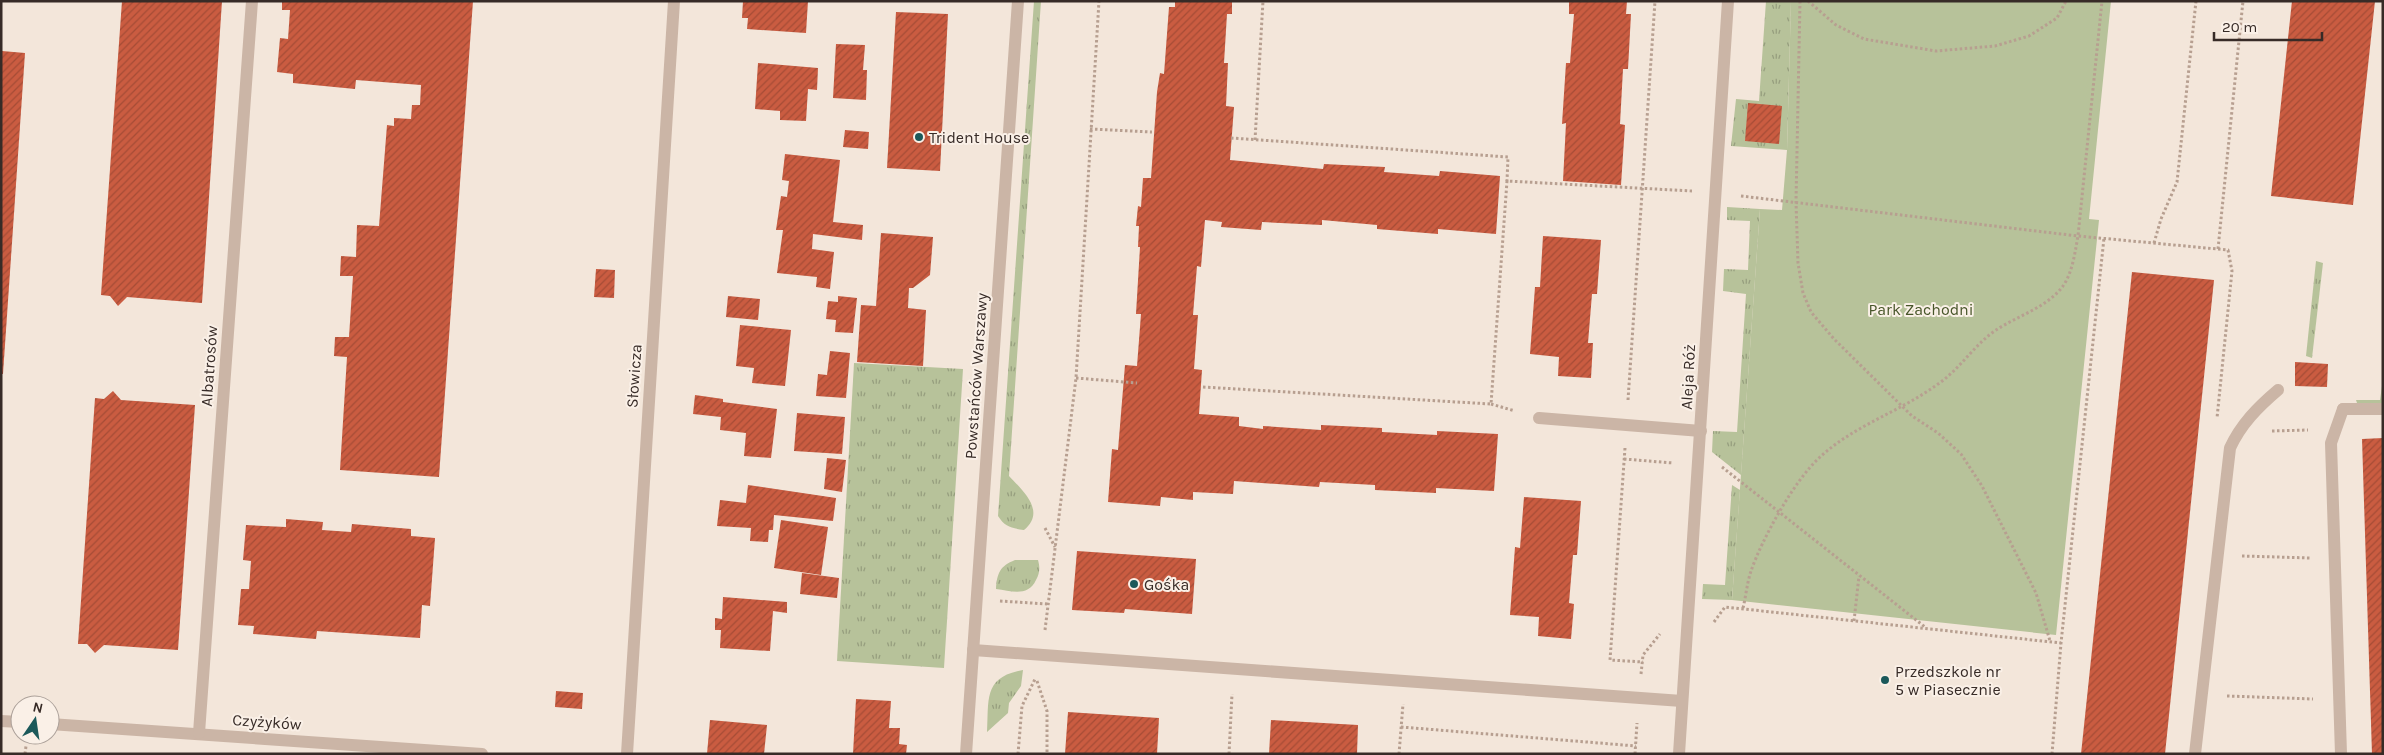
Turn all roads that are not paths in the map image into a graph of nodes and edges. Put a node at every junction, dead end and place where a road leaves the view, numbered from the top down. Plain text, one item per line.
1 (252, 1) edge
2 (674, 1) edge
3 (1018, 1) edge
4 (1728, 1) edge
5 (2278, 390) dead end
6 (2383, 410) edge
7 (1539, 418) dead end
8 (1701, 431) junction
9 (973, 650) junction
10 (1682, 701) junction
11 (60, 725) edge
12 (198, 733) junction
13 (482, 754) edge
14 (627, 754) edge
15 (966, 754) edge
16 (1679, 754) edge
17 (2195, 754) edge
18 (2341, 754) edge

1 - 12 street, Albatrosów
2 - 14 street, Słowicza
3 - 9 street, Powstańców Warszawy
4 - 8 street, Aleja Róż
5 - 17 street
6 - 18 street
7 - 8 street
8 - 10 street, Aleja Róż
9 - 10 street
9 - 15 street, Powstańców Warszawy
10 - 16 street, Aleja Róż
11 - 12 street, Czyżyków
12 - 13 street, Czyżyków

